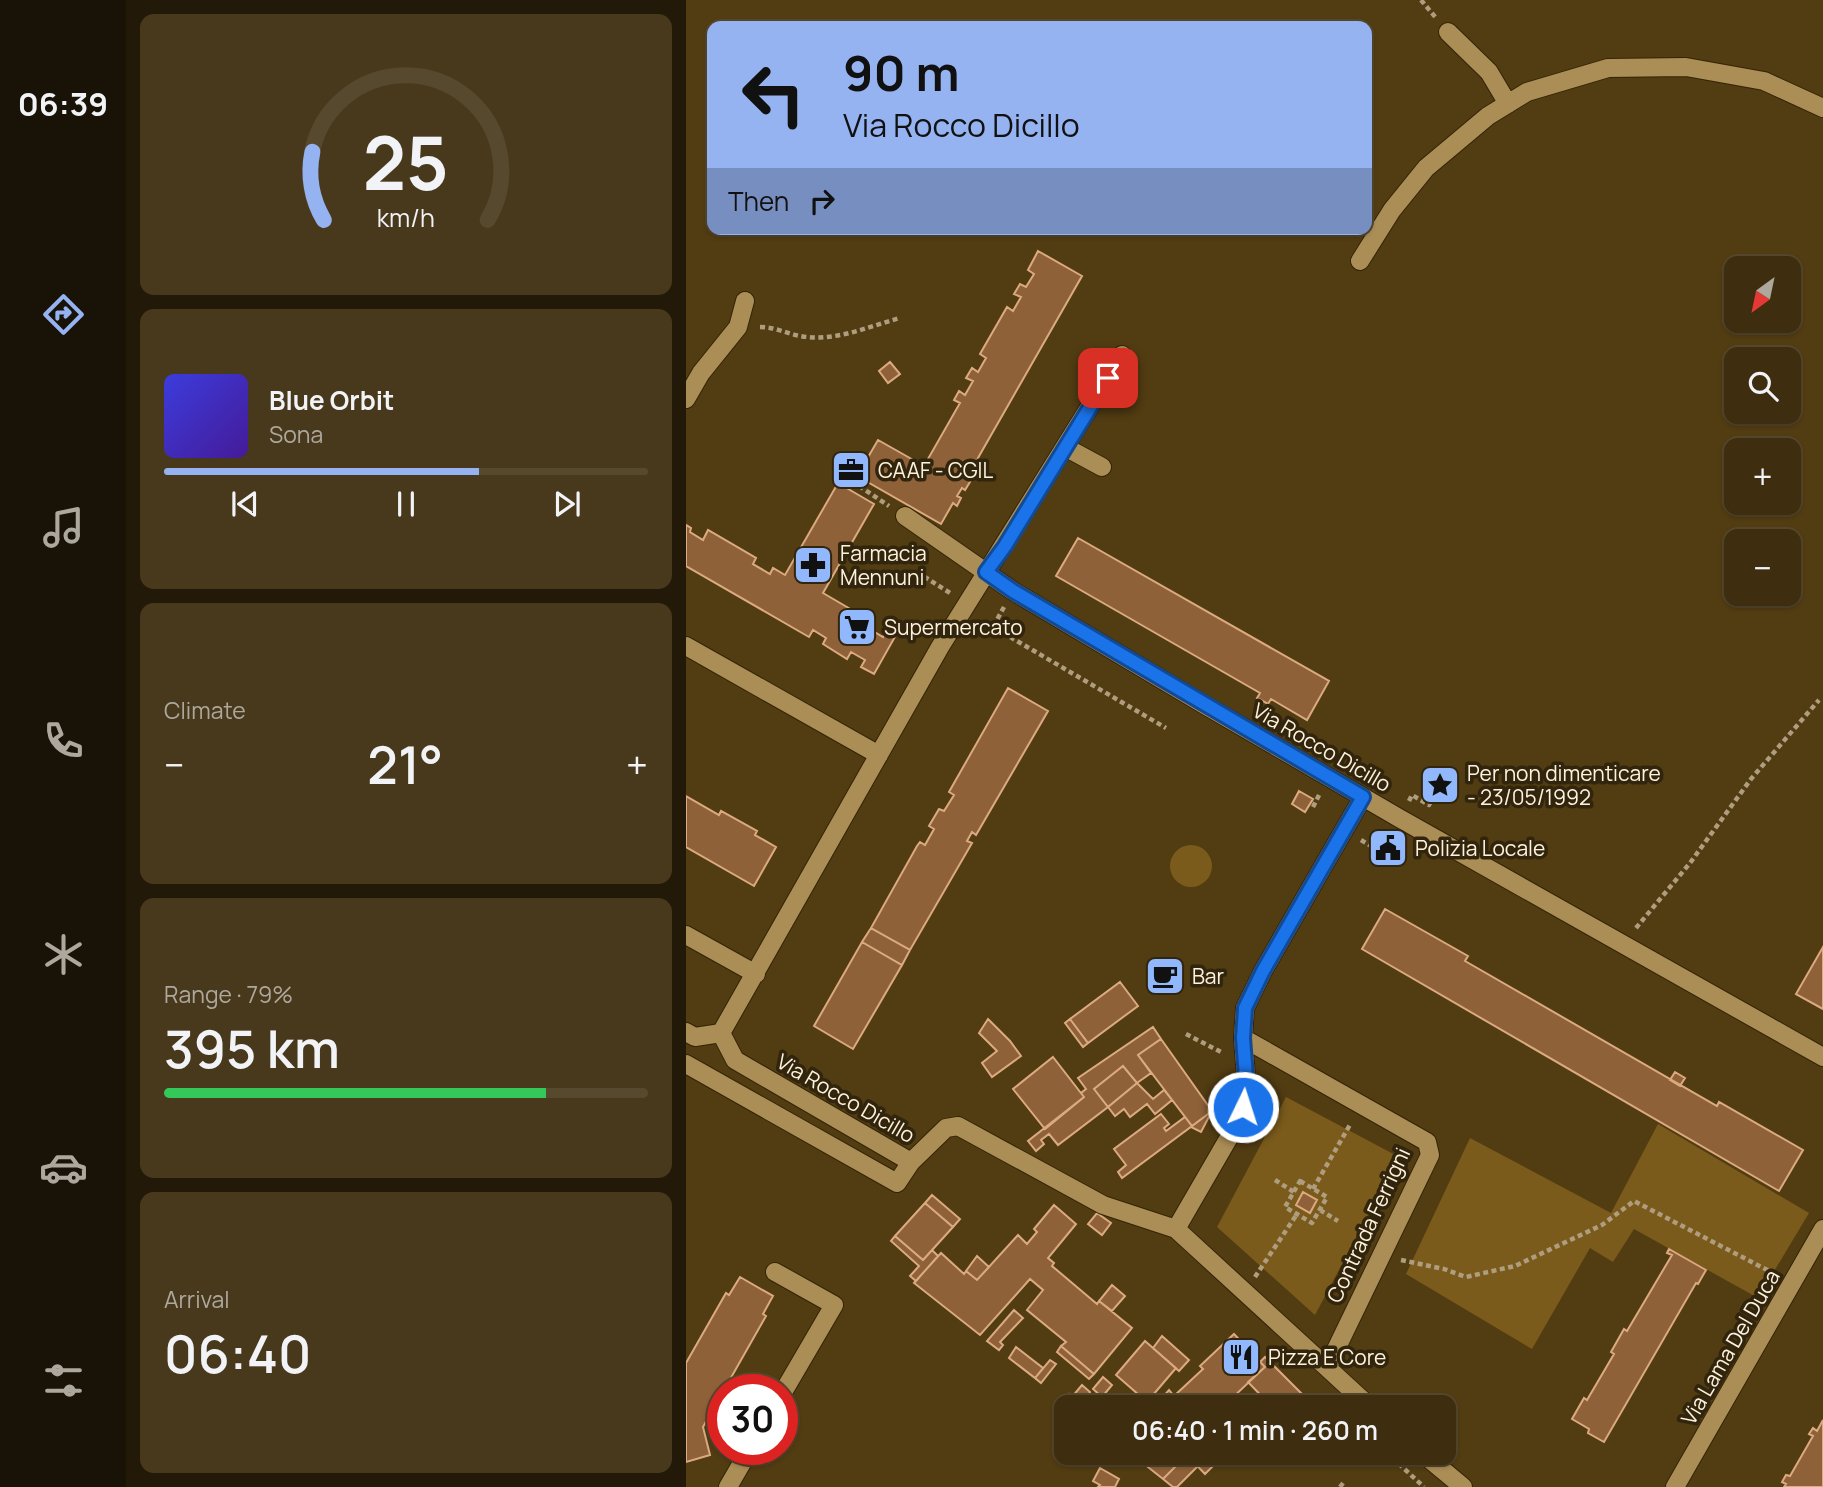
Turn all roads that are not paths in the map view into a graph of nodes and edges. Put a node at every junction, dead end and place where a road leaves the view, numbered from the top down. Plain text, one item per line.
1 (1448, 32) dead end
2 (1508, 104) junction
3 (1823, 108) edge
4 (1360, 261) dead end
5 (745, 301) dead end
6 (1122, 355) dead end
7 (686, 399) edge
8 (1065, 447) junction
9 (1102, 467) dead end
10 (905, 516) road end
11 (986, 572) junction
12 (686, 646) edge
13 (879, 755) junction
14 (1363, 797) junction
15 (686, 935) edge
16 (756, 974) junction
17 (686, 1032) edge
18 (721, 1033) junction
19 (1243, 1038) junction
20 (1823, 1057) edge
21 (686, 1063) edge
22 (911, 1162) junction
23 (1176, 1229) junction
24 (1823, 1229) edge
25 (775, 1272) dead end
26 (1328, 1366) junction
27 (794, 1374) edge
28 (1358, 1395) edge
29 (741, 1465) edge
30 (1436, 1465) edge
31 (728, 1487) edge
32 (1462, 1487) edge
33 (1675, 1487) edge

1 - 2 street
2 - 3 street
2 - 4 street
5 - 7 street
6 - 8 street
8 - 9 street
8 - 11 street
10 - 11 street, Via Rocco Dicillo
11 - 13 street
11 - 14 street, Via Rocco Dicillo
12 - 13 street
13 - 16 street
14 - 19 street
14 - 20 street, Via Rocco Dicillo
15 - 16 street
16 - 18 street
17 - 18 street
18 - 22 street, Via Rocco Dicillo
19 - 23 street
19 - 26 street, Contrada Ferrigni
21 - 22 street, Via Rocco Dicillo
22 - 23 street
23 - 26 street
24 - 33 street, Via Lama Del Duca
25 - 27 street
26 - 28 street
29 - 31 street
30 - 32 street

